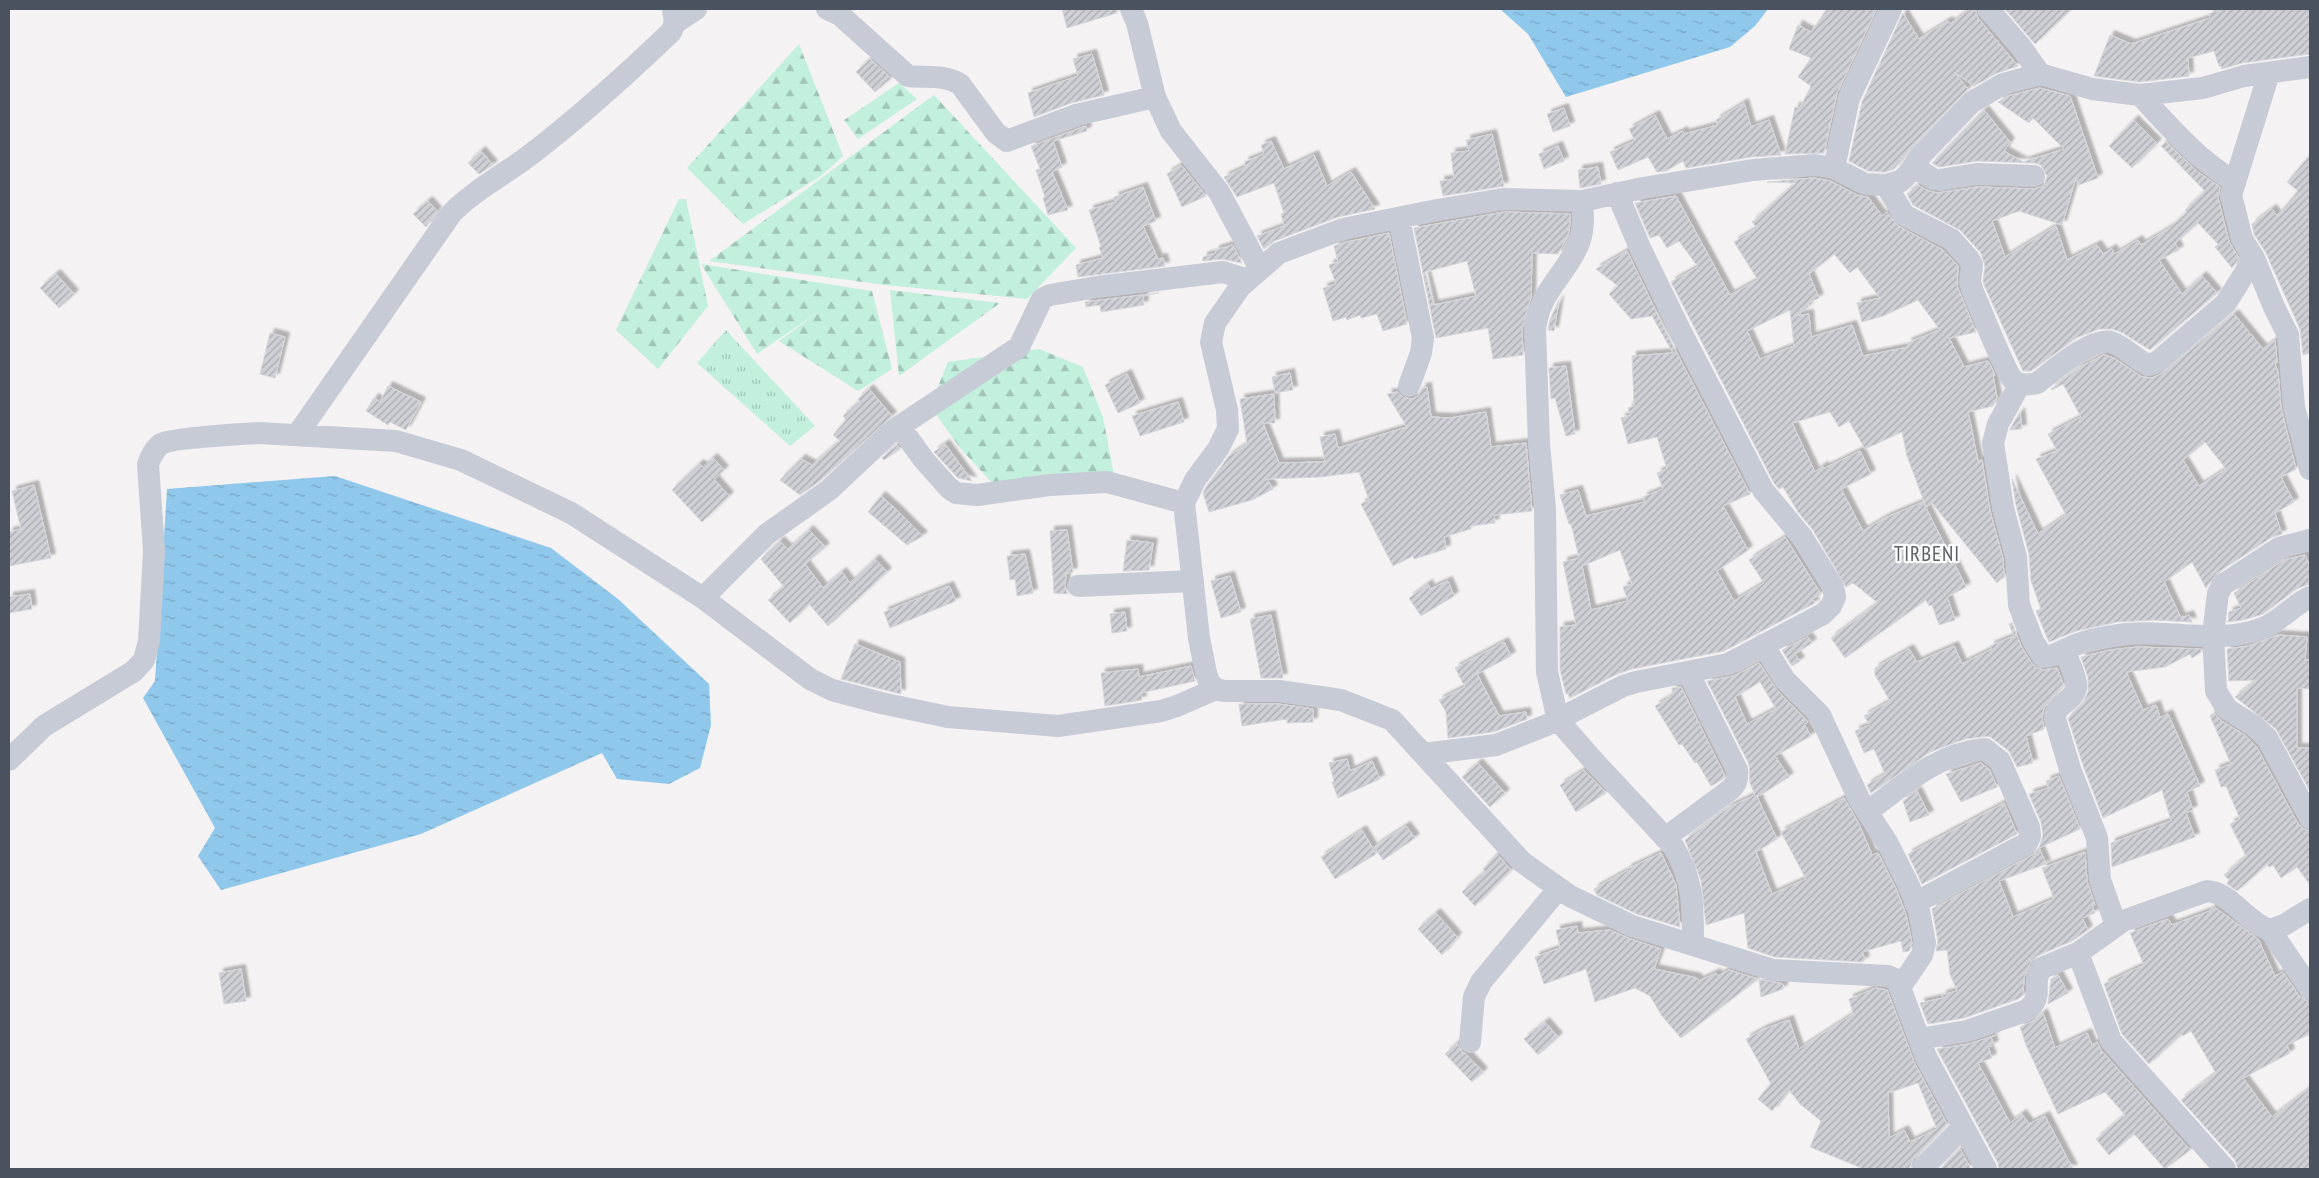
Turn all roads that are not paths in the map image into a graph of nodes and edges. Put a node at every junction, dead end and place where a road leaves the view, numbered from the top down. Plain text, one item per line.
1 (696, 9) edge
2 (828, 9) edge
3 (1131, 9) edge
4 (1891, 9) edge
5 (1988, 9) edge
6 (674, 16) edge
7 (2310, 67) edge
8 (2269, 73) junction
9 (2040, 74) junction
10 (2140, 95) junction
11 (1155, 97) junction
12 (1914, 166) junction
13 (1834, 168) junction
14 (2034, 176) dead end
15 (2234, 180) junction
16 (1886, 185) junction
17 (1617, 194) junction
18 (1582, 201) junction
19 (1398, 218) junction
20 (2254, 258) junction
21 (1254, 275) junction
22 (2020, 384) junction
23 (1409, 386) dead end
24 (900, 427) junction
25 (297, 435) junction
26 (2310, 469) edge
27 (1184, 503) junction
28 (2310, 540) edge
29 (1193, 581) junction
30 (1078, 586) dead end
31 (2310, 597) edge
32 (703, 598) junction
33 (2213, 635) junction
34 (1762, 646) junction
35 (2064, 650) junction
36 (1688, 672) junction
37 (1216, 689) junction
38 (1558, 720) junction
39 (1423, 754) junction
40 (9, 760) edge
41 (1867, 812) junction
42 (2310, 818) edge
43 (1665, 838) junction
44 (1559, 888) junction
45 (1915, 903) junction
46 (2310, 909) edge
47 (2116, 925) junction
48 (2270, 930) junction
49 (1693, 945) junction
50 (2078, 953) junction
51 (1901, 986) junction
52 (2310, 989) edge
53 (1919, 1039) junction
54 (1470, 1042) dead end
55 (1963, 1127) junction
56 (1922, 1169) edge
57 (1986, 1169) edge
58 (2226, 1169) edge

1 - 6 street
2 - 11 street
3 - 11 street
4 - 13 street
5 - 9 street
6 - 25 street
7 - 8 street
8 - 10 street
8 - 15 street
9 - 10 street
9 - 12 street
10 - 15 street
11 - 21 street
12 - 14 street
12 - 16 street
13 - 16 street
13 - 17 street
15 - 20 street
16 - 22 street
17 - 18 street
17 - 34 street
18 - 19 street
18 - 38 street
19 - 21 street
19 - 23 street
20 - 22 street
20 - 26 street
21 - 24 street
21 - 27 street
22 - 35 street
24 - 27 street
24 - 32 street
25 - 32 street
25 - 40 street
27 - 29 street
28 - 33 street
29 - 30 street
29 - 37 street
31 - 33 street
32 - 37 street
33 - 35 street
33 - 42 street
34 - 36 street
34 - 41 street
35 - 47 street
36 - 38 street
36 - 43 street
37 - 39 street
38 - 39 street
38 - 43 street
39 - 44 street
41 - 45 street
41 - 45 street
43 - 49 street
44 - 49 street
44 - 54 street
45 - 51 street
46 - 48 street
47 - 48 street
47 - 50 street
48 - 52 street
49 - 51 street
50 - 53 street
50 - 58 street
51 - 53 street
53 - 55 street
55 - 56 street
55 - 57 street

